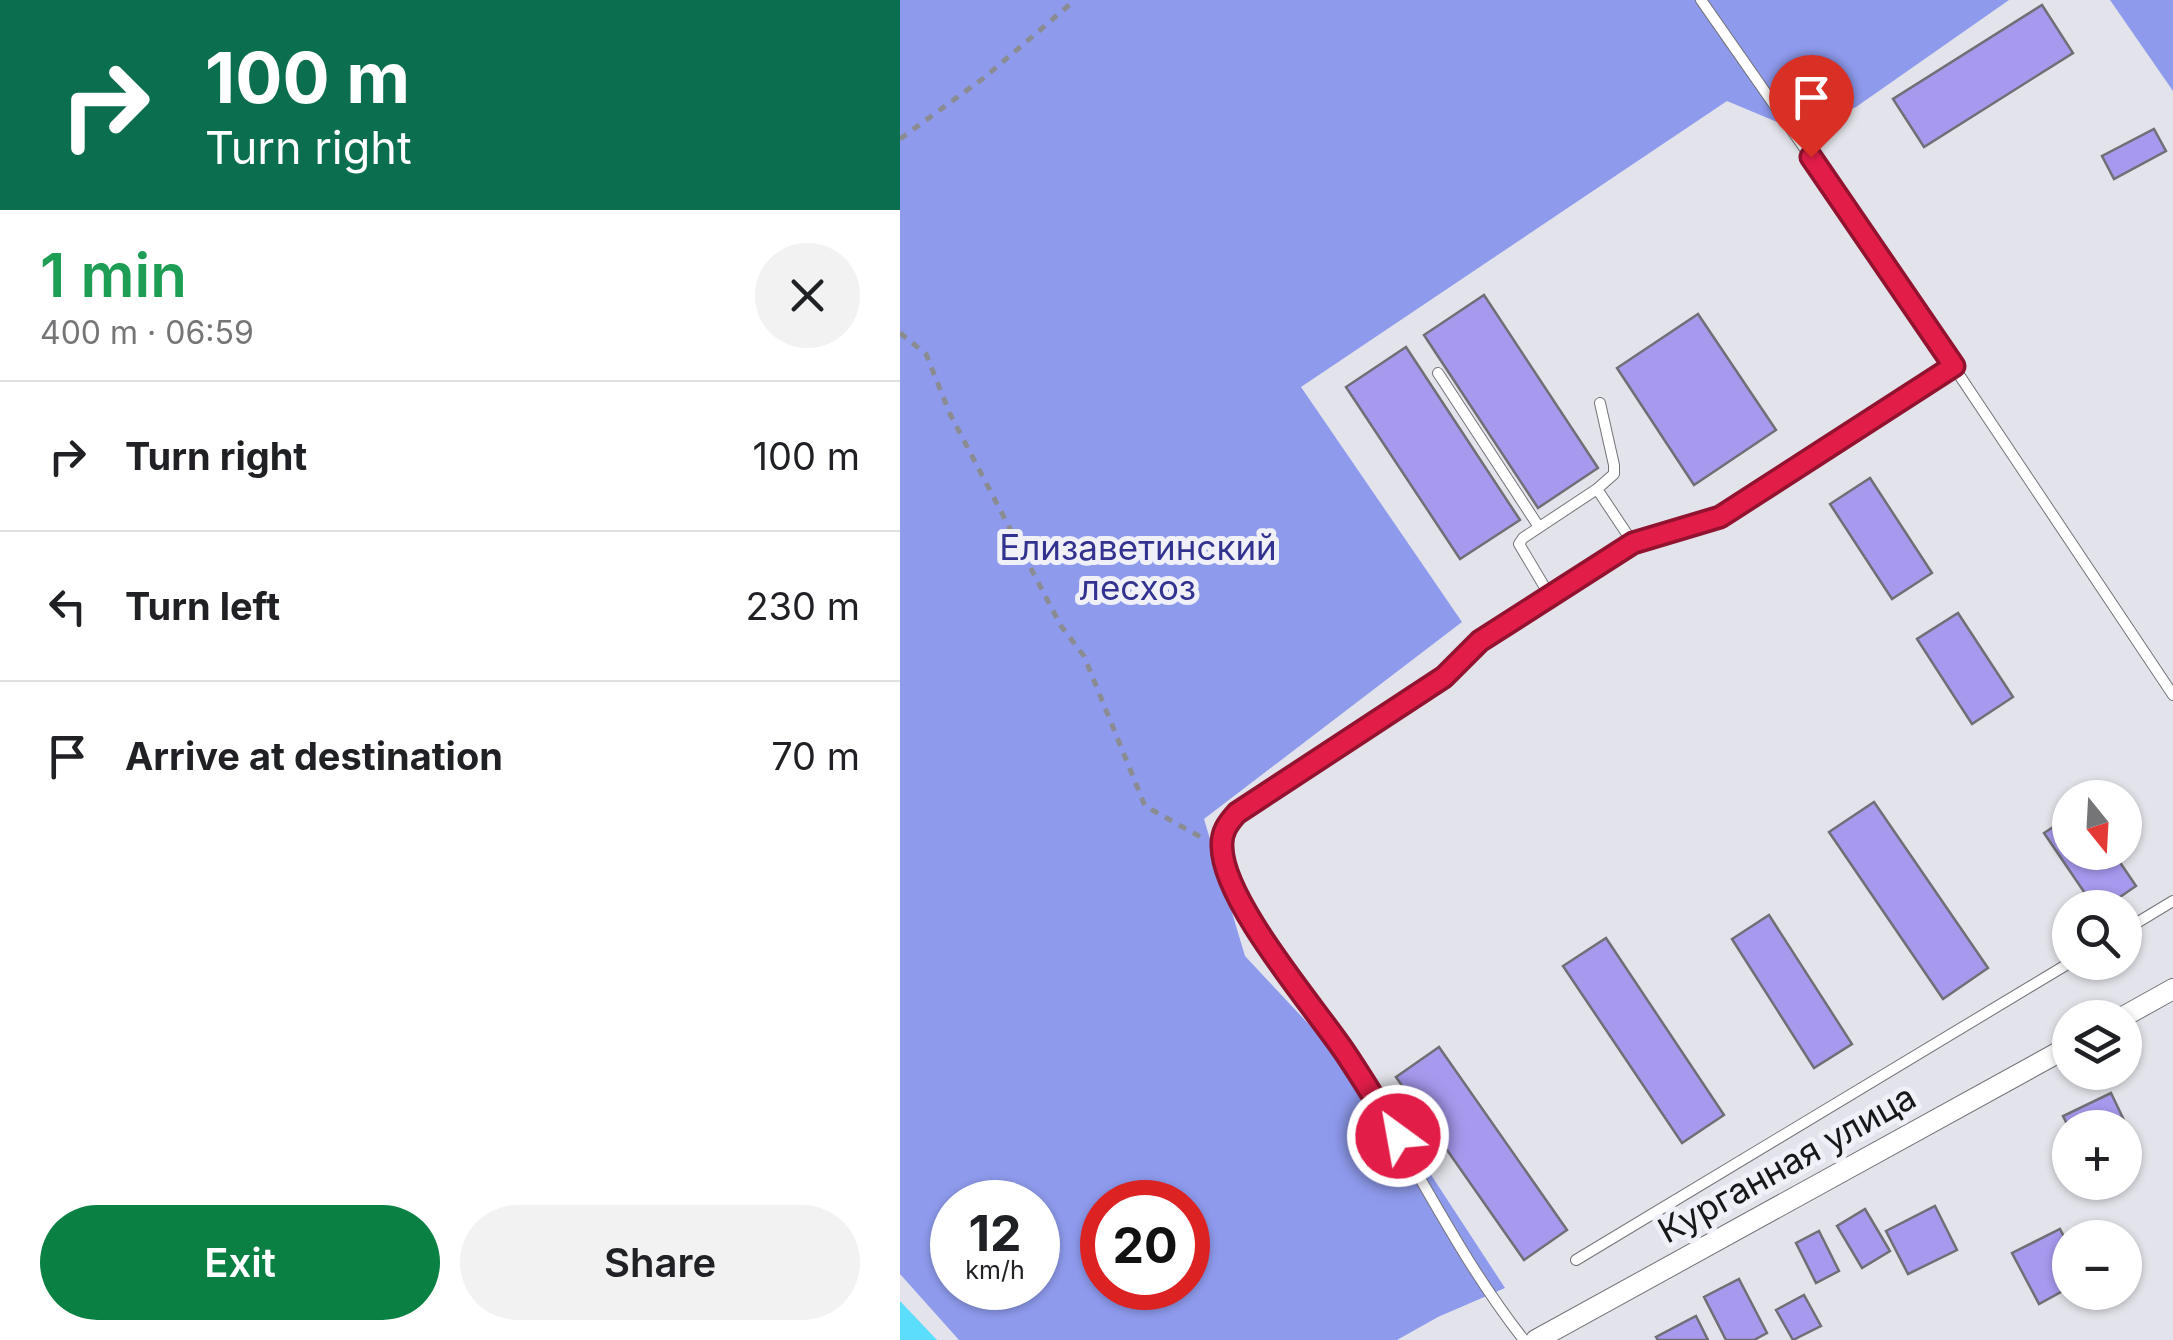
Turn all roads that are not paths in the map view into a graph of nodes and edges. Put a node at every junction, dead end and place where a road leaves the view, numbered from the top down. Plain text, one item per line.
1 (1701, 0) edge
2 (1954, 366) junction
3 (1438, 373) dead end
4 (1600, 404) dead end
5 (1597, 489) junction
6 (1539, 527) junction
7 (1633, 543) junction
8 (1550, 596) junction
9 (2173, 695) edge
10 (2173, 901) edge
11 (2142, 920) edge
12 (2052, 973) edge
13 (2173, 989) edge
14 (2142, 1007) edge
15 (2052, 1056) edge
16 (1576, 1260) dead end
17 (1524, 1340) edge
18 (1536, 1340) edge

1 - 2 lane
2 - 7 lane
2 - 9 lane
3 - 6 lane
4 - 5 lane
5 - 6 lane
5 - 7 lane
6 - 8 lane
7 - 8 lane
8 - 17 lane
10 - 11 lane
12 - 16 lane
13 - 14 street
15 - 18 street, Курганная улица

